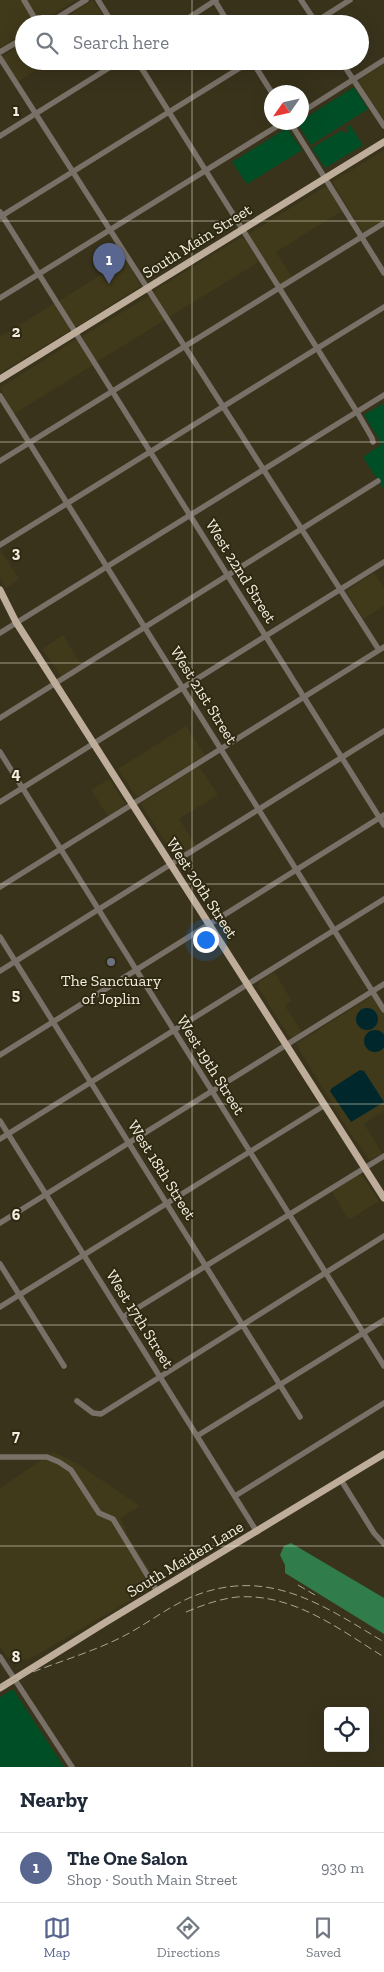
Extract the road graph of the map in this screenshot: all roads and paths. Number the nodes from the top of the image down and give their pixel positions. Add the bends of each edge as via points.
1 (24, 0) edge
2 (86, 0) edge
3 (98, 0) edge
4 (216, 0) edge
5 (301, 0) edge
6 (350, 0) edge
7 (33, 15) edge
8 (62, 15) edge
9 (107, 15) edge
10 (193, 15) edge
11 (224, 15) edge
12 (310, 15) edge
13 (327, 15) edge
14 (15, 43) edge
15 (0, 52) edge
16 (0, 58) edge
17 (384, 60) edge
18 (369, 69) edge
19 (106, 70) edge
20 (143, 70) edge
21 (237, 70) edge
22 (258, 70) edge
23 (347, 70) edge
24 (368, 70) edge
25 (353, 79) junction
26 (267, 85) edge
27 (309, 107) edge
28 (169, 112) junction
29 (36, 114) junction
30 (384, 126) edge
31 (271, 130) edge
32 (295, 130) edge
33 (0, 136) edge
34 (384, 142) edge
35 (206, 171) junction
36 (73, 172) junction
37 (325, 178) junction
38 (1, 215) edge
39 (384, 223) edge
40 (242, 229) junction
41 (111, 230) junction
42 (361, 237) junction
43 (384, 273) edge
44 (39, 274) junction
45 (148, 288) junction
46 (279, 288) junction
47 (0, 298) edge
48 (384, 307) edge
49 (75, 333) junction
50 (185, 346) junction
51 (316, 349) junction
52 (0, 379) edge
53 (113, 391) junction
54 (384, 395) edge
55 (0, 396) edge
56 (223, 406) junction
57 (357, 412) junction
58 (30, 442) junction
59 (373, 442) dead end
60 (150, 452) junction
61 (0, 461) edge
62 (263, 470) junction
63 (378, 481) dead end
64 (67, 503) junction
65 (190, 515) junction
66 (302, 529) junction
67 (0, 545) edge
68 (384, 562) edge
69 (107, 566) junction
70 (228, 575) junction
71 (0, 590) edge
72 (341, 590) junction
73 (16, 622) junction
74 (145, 627) junction
75 (0, 633) edge
76 (266, 636) junction
77 (382, 648) edge
78 (56, 684) junction
79 (183, 688) junction
80 (304, 697) junction
81 (0, 718) edge
82 (384, 731) edge
83 (94, 744) junction
84 (221, 748) junction
85 (0, 752) edge
86 (342, 757) junction
87 (22, 788) junction
88 (0, 802) edge
89 (132, 804) junction
90 (259, 809) junction
91 (382, 816) edge
92 (384, 825) edge
93 (60, 849) junction
94 (171, 864) junction
95 (297, 870) junction
96 (0, 886) edge
97 (384, 899) edge
98 (98, 910) junction
99 (209, 924) junction
100 (334, 930) junction
101 (0, 937) edge
102 (15, 961) junction
103 (136, 970) junction
104 (0, 971) edge
105 (248, 984) junction
106 (384, 984) edge
107 (372, 991) junction
108 (384, 1010) edge
109 (53, 1022) junction
110 (174, 1030) junction
111 (286, 1044) junction
112 (0, 1054) edge
113 (91, 1082) junction
114 (211, 1091) junction
115 (325, 1105) junction
116 (0, 1120) edge
117 (8, 1134) junction
118 (0, 1139) edge
119 (129, 1143) junction
120 (250, 1152) junction
121 (384, 1156) edge
122 (365, 1168) junction
123 (46, 1194) junction
124 (384, 1198) edge
125 (167, 1204) junction
126 (289, 1214) junction
127 (0, 1224) edge
128 (384, 1236) edge
129 (84, 1256) junction
130 (0, 1264) edge
131 (206, 1266) junction
132 (325, 1273) junction
133 (20, 1295) junction
134 (0, 1307) edge
135 (123, 1318) junction
136 (384, 1320) edge
137 (242, 1324) junction
138 (363, 1333) junction
139 (64, 1366) dead end
140 (384, 1366) edge
141 (160, 1377) junction
142 (280, 1385) junction
143 (77, 1401) dead end
144 (384, 1403) edge
145 (300, 1417) dead end
146 (197, 1436) junction
147 (384, 1454) edge
148 (0, 1457) edge
149 (341, 1480) junction
150 (235, 1496) junction
151 (257, 1532) junction
152 (384, 1534) edge
153 (378, 1538) junction
154 (384, 1544) edge
155 (157, 1591) junction
156 (0, 1657) edge
157 (14, 1679) junction
158 (0, 1688) edge
159 (72, 1767) edge

1 - 7 street
2 - 8 street
3 - 9 street
4 - 10 street
4 - 11 street
5 - 12 street
6 - 13 street
14 - 15 street
16 - 29 street
17 - 18 street
19 - 29 street
20 - 28 street
21 - 28 street
22 - 26 street
23 - 25 street
24 - 25 street
25 - 27 street
25 - 30 street
28 - 35 street
28 - 36 street
29 - 33 street
29 - 36 street
31 - 35 street
32 - 37 street
34 - 37 main road, South Main Street
35 - 40 street
35 - 41 street
36 - 38 street
36 - 41 street
37 - 40 main road, South Main Street
37 - 42 street
38 - 44 street, West 22nd Street
39 - 42 street
40 - 45 main road, South Main Street
40 - 46 street
41 - 44 street
41 - 45 street
42 - 43 street
42 - 46 street
44 - 47 street
44 - 49 street, West 22nd Street
45 - 49 main road, South Main Street
45 - 50 street
46 - 50 street
46 - 51 street
48 - 51 street
49 - 52 main road, South Main Street
49 - 53 street, West 22nd Street
50 - 53 street
50 - 56 street
51 - 56 street
51 - 57 street
53 - 58 street
53 - 60 street, West 22nd Street
54 - 57 street
55 - 58 street, West 21st Street
56 - 60 street
56 - 62 street
57 - 59 street
57 - 62 street
58 - 61 street
58 - 64 street, West 21st Street
60 - 64 street
60 - 65 street, West 22nd Street
62 - 65 street
62 - 66 street
63 - 66 street
64 - 67 street
64 - 69 street, West 21st Street
65 - 69 street
65 - 70 street, West 22nd Street
66 - 70 street
66 - 72 street
68 - 72 street
69 - 73 street
69 - 74 street, West 21st Street
70 - 74 street
70 - 76 street, West 22nd Street
71 - 73 main road, West 20th Street
72 - 76 street
72 - 77 street
73 - 75 street
73 - 78 main road, West 20th Street
74 - 78 street
74 - 79 street, West 21st Street
76 - 79 street
76 - 80 street, West 22nd Street
77 - 80 street
78 - 81 street
78 - 83 main road, West 20th Street
79 - 83 street
79 - 84 street, West 21st Street
80 - 84 street
80 - 86 street, West 22nd Street
82 - 86 street
83 - 87 street
83 - 89 main road, West 20th Street
84 - 89 street
84 - 90 street, West 21st Street
85 - 87 street, West 19th Street
86 - 90 street
86 - 91 street, West 22nd Street
87 - 88 street
87 - 93 street, West 19th Street
89 - 93 street
89 - 94 main road, West 20th Street
90 - 94 street
90 - 95 street, West 21st Street
91 - 92 street, West 22nd Street
91 - 95 street
93 - 96 street
93 - 98 street, West 19th Street
94 - 98 street
94 - 99 main road, West 20th Street
95 - 99 street
95 - 100 street, West 21st Street
97 - 100 street
98 - 102 street
98 - 103 street, West 19th Street
99 - 103 street
99 - 105 main road, West 20th Street
100 - 105 street
100 - 107 street, West 21st Street
101 - 102 street, West 18th Street
102 - 104 street
102 - 109 street, West 18th Street
103 - 109 street
103 - 110 street, West 19th Street
105 - 110 street
105 - 111 main road, West 20th Street
106 - 107 street
107 - 108 street, West 21st Street
107 - 111 street
109 - 112 street
109 - 113 street, West 18th Street
110 - 113 street
110 - 114 street, West 19th Street
111 - 114 street
111 - 115 main road, West 20th Street
113 - 117 street
113 - 119 street, West 18th Street
114 - 119 street
114 - 120 street, West 19th Street
115 - 120 street
115 - 122 main road, West 20th Street
116 - 117 street, West 17th Street
117 - 118 street
117 - 123 street, West 17th Street
119 - 123 street
119 - 125 street, West 18th Street
120 - 125 street
120 - 126 street, West 19th Street
121 - 122 street
122 - 124 main road, West 20th Street
122 - 126 street
123 - 127 street
123 - 129 street, West 17th Street
125 - 129 street
125 - 131 street, West 18th Street
126 - 131 street
126 - 132 street, West 19th Street
128 - 132 street
129 - 133 street
129 - 135 street, West 17th Street
130 - 133 street
131 - 135 street
131 - 137 street, West 18th Street
132 - 137 street
132 - 138 street, West 19th Street
133 - 134 street
133 - 139 street
135 - 141 street, West 17th Street
136 - 138 street
137 - 141 street
137 - 142 street, West 18th Street
138 - 140 street, West 19th Street
138 - 142 street
141 - 143 street via 101,1414
141 - 146 street, West 17th Street
142 - 145 street, West 18th Street
142 - 146 street
144 - 150 street
146 - 150 street, West 17th Street
147 - 149 main road, South Maiden Lane
148 - 155 street via 47,1458 68,1467 99,1513 113,1519
149 - 151 main road, South Maiden Lane
149 - 153 street
150 - 151 street, West 17th Street
151 - 155 main road, South Maiden Lane
152 - 153 street
153 - 154 street
155 - 157 main road, South Maiden Lane
156 - 157 street
157 - 158 main road, South Maiden Lane
157 - 159 street

